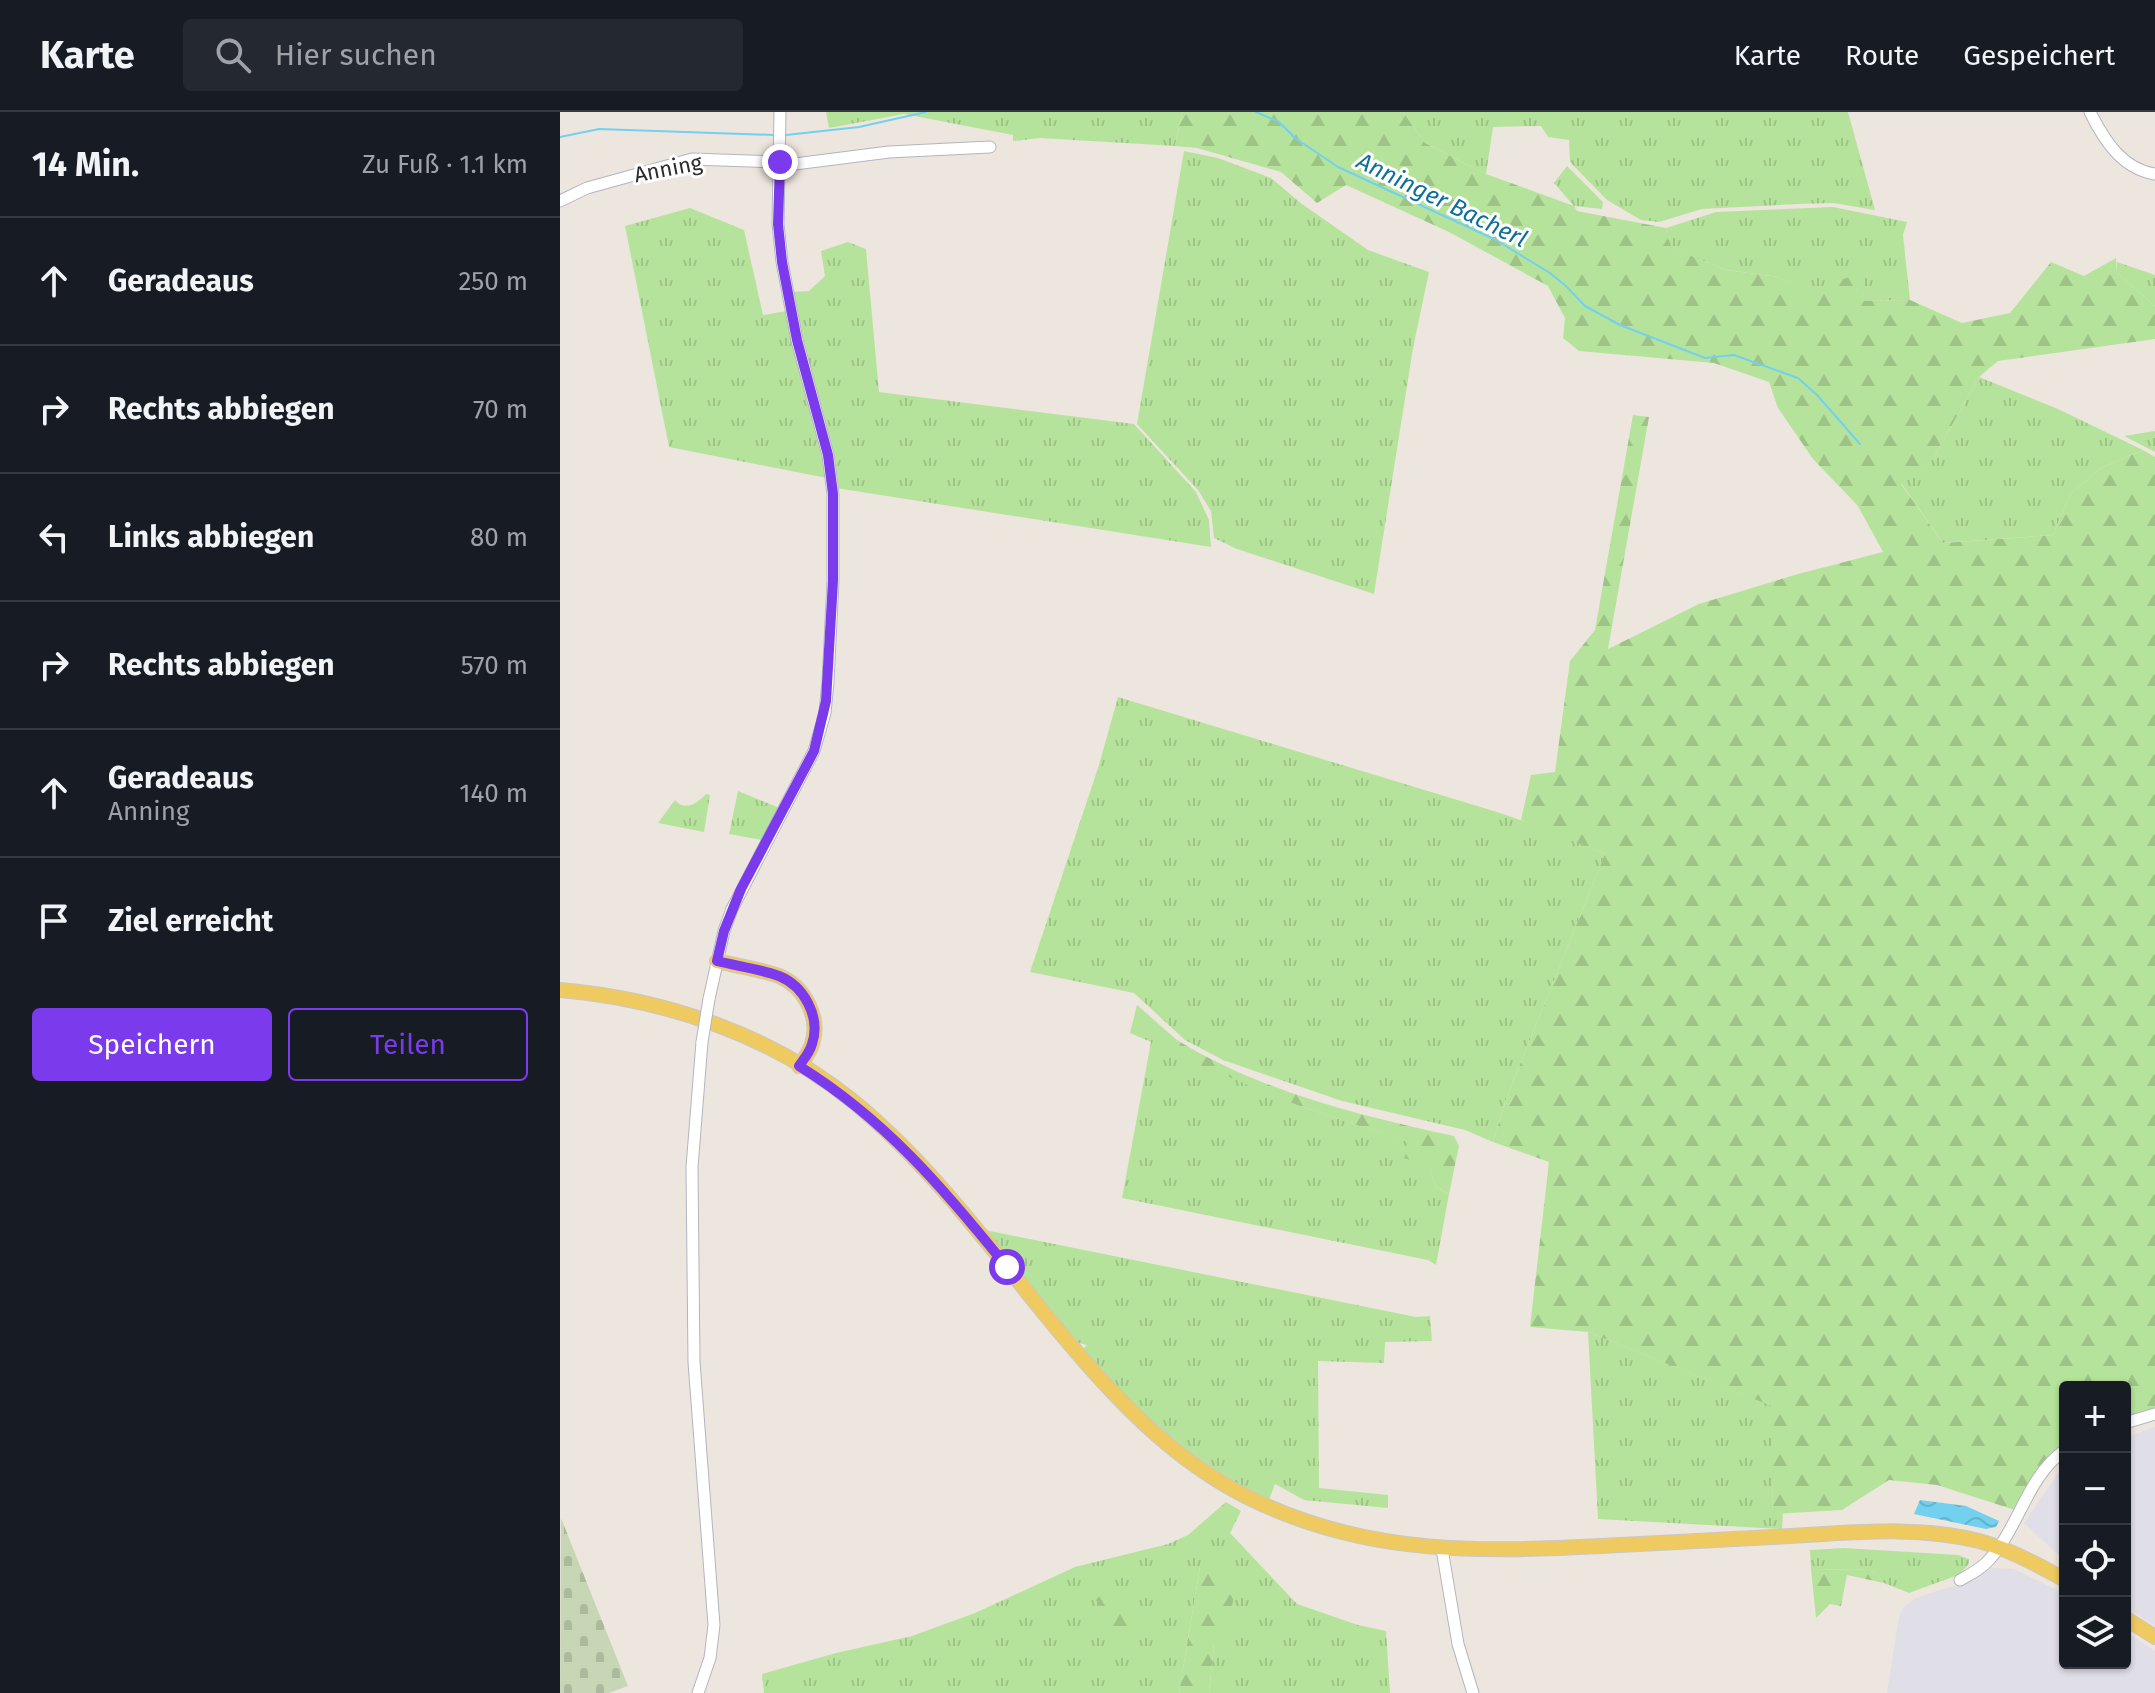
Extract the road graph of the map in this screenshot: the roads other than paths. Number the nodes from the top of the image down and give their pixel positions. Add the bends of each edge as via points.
1 (780, 112) edge
2 (2090, 112) edge
3 (990, 147) dead end
4 (780, 162) junction
5 (2155, 174) edge
6 (560, 201) edge
7 (717, 961) junction
8 (560, 990) edge
9 (799, 1066) junction
10 (2155, 1414) edge
11 (2131, 1421) edge
12 (2062, 1453) edge
13 (1999, 1548) junction
14 (1442, 1549) junction
15 (2059, 1577) edge
16 (1960, 1580) dead end
17 (2131, 1622) edge
18 (2155, 1637) edge
19 (700, 1689) edge
20 (1473, 1693) edge

1 - 4 street
2 - 5 street via 2117,153 2138,170
3 - 4 street, Anning
4 - 6 street, Anning via 692,159 587,188
4 - 7 street via 778,224 793,324 833,494 826,701 814,751 741,889
7 - 9 main road via 779,976 801,992 810,1006 814,1032
7 - 19 street, bridge via 702,1042 693,1157 697,1432 714,1625
8 - 9 main road via 685,1013
9 - 14 main road via 851,1100 915,1159 1085,1364 1178,1452 1260,1503 1317,1526
10 - 11 street
12 - 13 street via 2045,1468
13 - 14 main road via 1952,1536 1896,1531
13 - 15 main road
13 - 16 street
14 - 20 street via 1458,1644
17 - 18 main road

